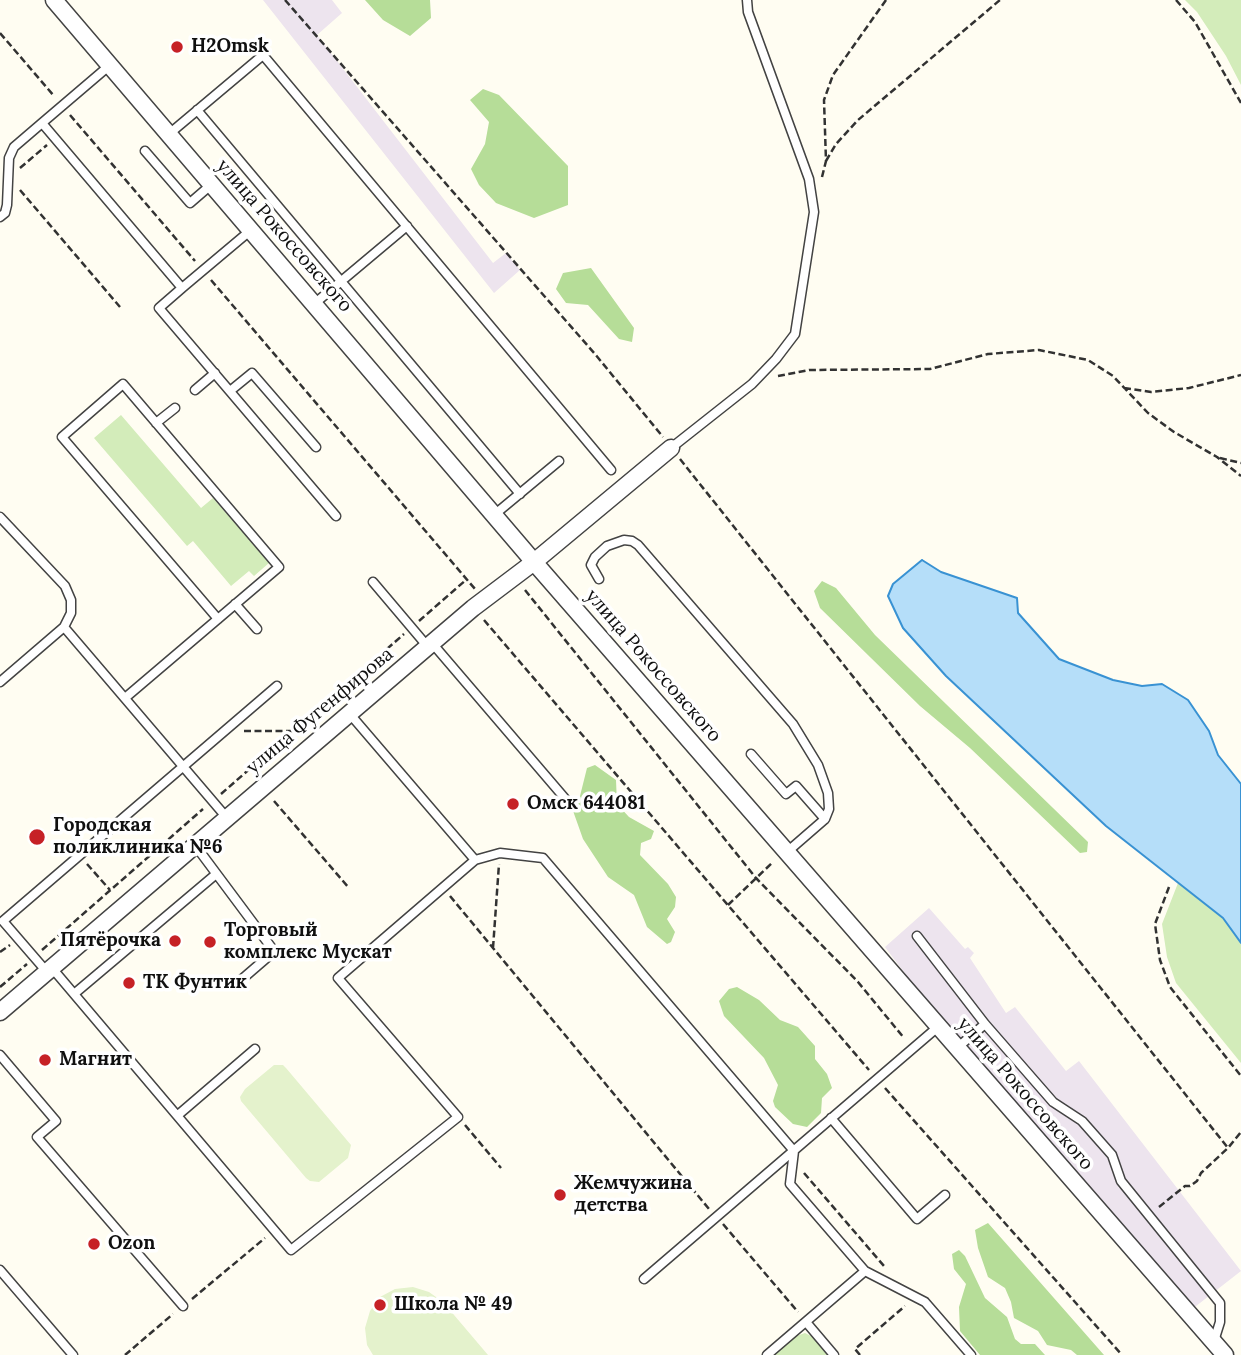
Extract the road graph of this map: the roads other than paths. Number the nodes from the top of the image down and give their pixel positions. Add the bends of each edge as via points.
1 (54, 0) edge
2 (747, 0) edge
3 (110, 65) junction
4 (197, 110) junction
5 (42, 123) junction
6 (169, 134) junction
7 (145, 151) dead end
8 (212, 184) junction
9 (0, 217) edge
10 (407, 226) junction
11 (251, 230) junction
12 (341, 282) junction
13 (182, 288) junction
14 (314, 304) junction
15 (215, 373) junction
16 (195, 390) dead end
17 (230, 391) junction
18 (174, 408) dead end
19 (156, 423) junction
20 (316, 447) dead end
21 (671, 448) joint
22 (559, 461) dead end
23 (611, 470) dead end
24 (520, 494) junction
25 (494, 515) junction
26 (336, 516) dead end
27 (0, 517) edge
28 (534, 562) junction
29 (600, 579) dead end
30 (373, 582) dead end
31 (235, 604) junction
32 (218, 619) junction
33 (64, 627) junction
34 (257, 629) dead end
35 (430, 645) junction
36 (0, 682) edge
37 (277, 686) dead end
38 (125, 698) junction
39 (349, 713) junction
40 (751, 754) dead end
41 (183, 766) junction
42 (568, 802) dead end
43 (227, 818) junction
44 (825, 819) junction
45 (195, 845) junction
46 (786, 851) junction
47 (475, 860) junction
48 (215, 875) junction
49 (1, 919) edge
50 (917, 936) dead end
51 (49, 970) junction
52 (242, 980) dead end
53 (74, 994) junction
54 (0, 1012) edge
55 (985, 1024) junction
56 (939, 1026) junction
57 (957, 1048) junction
58 (255, 1049) dead end
59 (0, 1055) edge
60 (178, 1115) junction
61 (831, 1118) junction
62 (794, 1151) junction
63 (945, 1195) dead end
64 (0, 1270) edge
65 (865, 1271) junction
66 (644, 1279) dead end
67 (183, 1306) road end
68 (806, 1322) junction
69 (1213, 1342) junction
70 (73, 1355) edge
71 (767, 1355) edge
72 (834, 1355) edge
73 (971, 1355) edge
74 (1225, 1355) edge

1 - 3 street, улица Рокоссовского
2 - 21 lane via 809,180 814,212 795,334 752,384
3 - 5 lane
3 - 6 street, улица Рокоссовского
4 - 6 lane
4 - 10 lane via 263,55
4 - 12 lane
5 - 9 lane via 14,147 9,158 7,205
5 - 13 lane
6 - 8 street, улица Рокоссовского
7 - 8 lane via 190,204
8 - 11 street, улица Рокоссовского
10 - 12 lane
10 - 23 lane
11 - 13 lane
11 - 14 street, улица Рокоссовского
12 - 14 lane
12 - 24 lane
13 - 15 lane via 159,308
14 - 25 street, улица Рокоссовского
15 - 16 lane
15 - 17 lane
17 - 20 lane via 252,373
17 - 26 lane
18 - 19 lane
19 - 31 lane via 279,567
19 - 32 lane via 123,384 62,437
21 - 28 street, улица Фугенфирова
22 - 24 lane
24 - 25 lane
25 - 28 street, улица Рокоссовского
27 - 33 lane via 65,586 71,613
28 - 35 street, улица Фугенфирова
28 - 46 street, улица Рокоссовского
29 - 44 lane via 592,565 607,546 624,540 638,545 793,724 818,765 828,793
30 - 35 lane
31 - 32 lane
31 - 34 lane
32 - 38 lane
33 - 36 lane
33 - 38 lane
35 - 39 street, улица Фугенфирова
35 - 42 lane
37 - 41 lane
38 - 41 lane
39 - 43 street, улица Фугенфирова
39 - 47 lane
40 - 44 lane via 786,794 796,786
41 - 43 lane
41 - 49 lane
43 - 45 street, улица Фугенфирова
44 - 46 lane
45 - 48 lane
45 - 51 street, улица Фугенфирова
46 - 56 street, улица Рокоссовского
47 - 60 lane via 338,978 458,1117 291,1250
47 - 62 lane via 500,853 542,858
48 - 52 lane via 272,949
48 - 53 lane
49 - 51 lane
50 - 55 lane
51 - 53 lane
51 - 54 street, улица Фугенфирова
53 - 60 lane
55 - 57 lane
55 - 69 lane via 1053,1102 1082,1121 1112,1155 1121,1181 1220,1303
56 - 57 street, улица Рокоссовского
56 - 61 lane
57 - 69 street, улица Рокоссовского
58 - 60 lane
59 - 67 lane via 56,1121 37,1137
61 - 62 lane
61 - 63 lane via 917,1219
62 - 65 lane via 790,1184
62 - 66 lane
64 - 70 lane
65 - 68 lane
65 - 73 lane via 925,1302
68 - 71 lane
68 - 72 lane
69 - 74 street, улица Рокоссовского

